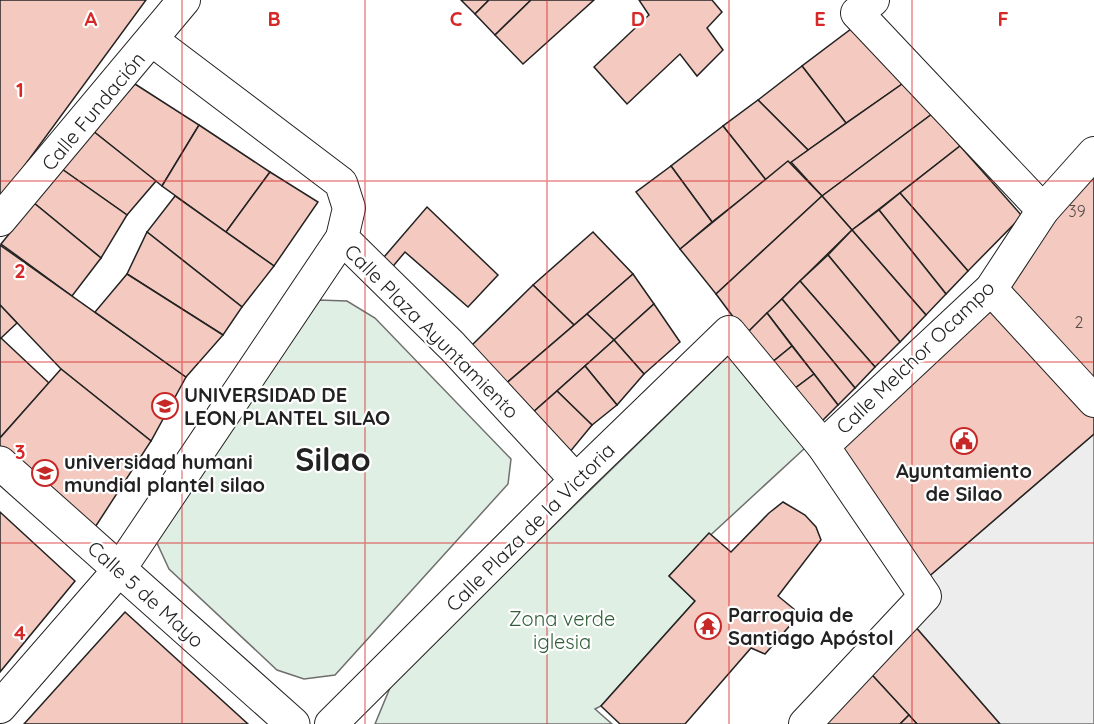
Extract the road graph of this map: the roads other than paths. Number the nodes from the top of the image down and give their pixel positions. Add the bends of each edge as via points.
1 (184, 0) edge
2 (865, 7) edge
3 (152, 40) junction
4 (1094, 153) edge
5 (1043, 210) junction
6 (0, 220) edge
7 (342, 238) junction
8 (991, 289) junction
9 (1094, 401) edge
10 (823, 446) junction
11 (0, 464) edge
12 (576, 480) junction
13 (119, 570) junction
14 (0, 707) edge
15 (808, 723) edge
16 (292, 724) edge
17 (332, 724) edge

1 - 3 street, Calle Fundación
2 - 5 street
3 - 6 street, Calle Fundación
3 - 7 street, Calle Plaza Ayuntamiento via 340,183 349,208
4 - 5 street, Calle Melchor Ocampo
5 - 8 street, Calle Melchor Ocampo
7 - 12 street, Calle Plaza Ayuntamiento via 452,346
7 - 13 street
8 - 9 street
8 - 10 street, Calle Melchor Ocampo
10 - 12 street, Calle Plaza de la Victoria via 729,332
10 - 15 street via 925,596
11 - 13 main road, Calle 5 de Mayo
12 - 17 street, Calle Plaza de la Victoria
13 - 14 street
13 - 16 main road, Calle 5 de Mayo

